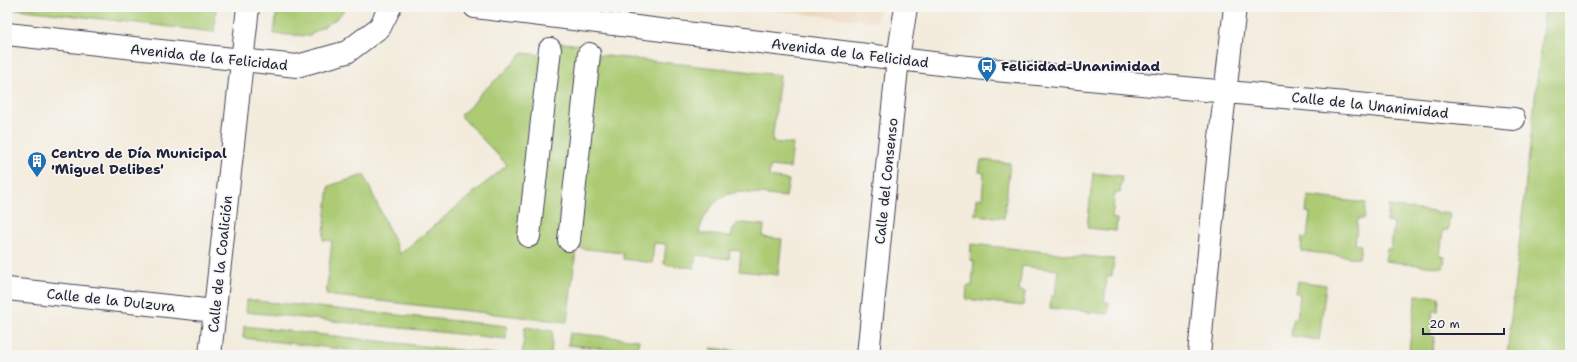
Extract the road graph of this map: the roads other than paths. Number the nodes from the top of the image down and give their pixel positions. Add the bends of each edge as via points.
1 (248, 7) edge
2 (390, 7) edge
3 (474, 7) edge
4 (906, 7) edge
5 (1235, 7) edge
6 (7, 34) edge
7 (550, 49) dead end
8 (589, 54) dead end
9 (898, 58) junction
10 (243, 60) junction
11 (1225, 92) junction
12 (1514, 119) dead end
13 (529, 236) dead end
14 (569, 240) dead end
15 (7, 289) edge
16 (215, 311) junction
17 (210, 355) edge
18 (868, 355) edge
19 (1199, 355) edge

1 - 10 street, Calle de la Coalición
2 - 10 street, Avenida de la Felicidad via 380,27 347,52 297,66
3 - 9 street, Avenida de la Felicidad
4 - 9 street, Calle del Consenso
5 - 11 street
6 - 10 street, Avenida de la Felicidad
7 - 13 street
8 - 14 street
9 - 11 street, Avenida de la Felicidad
9 - 18 street, Calle del Consenso
10 - 16 street, Calle de la Coalición
11 - 12 street, Calle de la Unanimidad
11 - 19 street
15 - 16 street, Calle de la Dulzura
16 - 17 street, Calle de la Coalición

